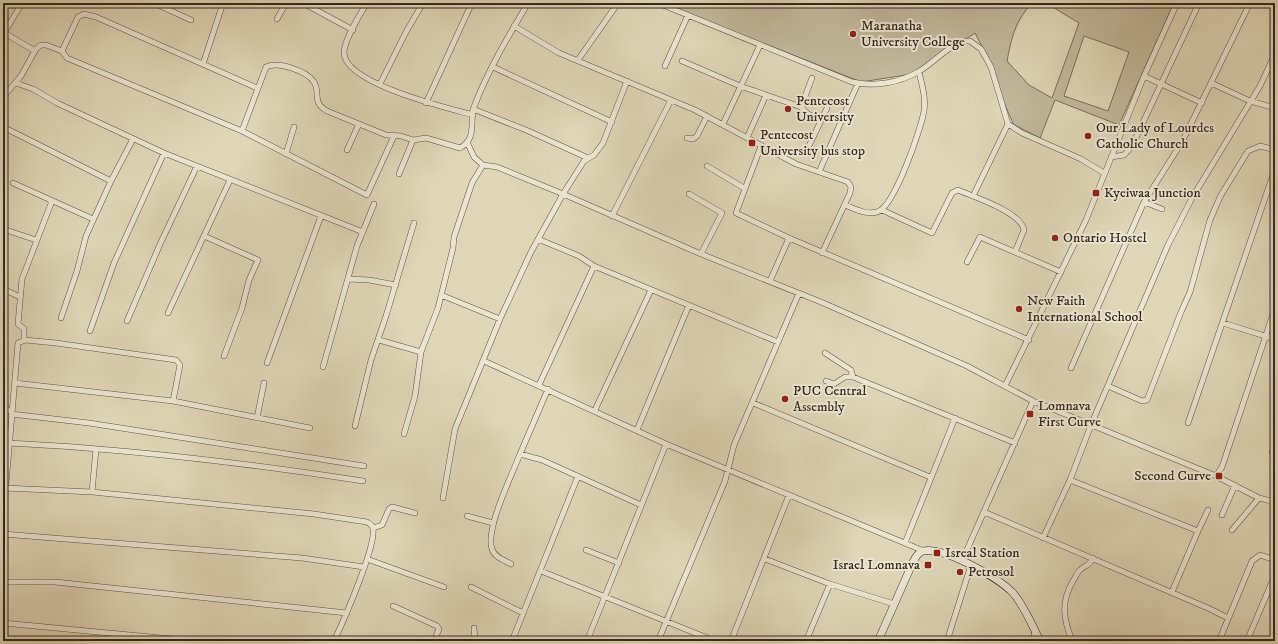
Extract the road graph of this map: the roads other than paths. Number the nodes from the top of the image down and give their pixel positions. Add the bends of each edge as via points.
1 (22, 3) edge
2 (154, 3) edge
3 (223, 3) edge
4 (286, 3) edge
5 (303, 3) edge
6 (367, 3) edge
7 (423, 3) edge
8 (466, 3) edge
9 (528, 3) edge
10 (618, 3) edge
11 (658, 3) edge
12 (1177, 3) edge
13 (1200, 3) edge
14 (1250, 3) edge
15 (688, 15) junction
16 (277, 19) dead end
17 (191, 20) dead end
18 (514, 26) junction
19 (353, 30) junction
20 (4, 32) edge
21 (760, 44) junction
22 (34, 51) junction
23 (62, 51) junction
24 (1275, 54) edge
25 (578, 60) junction
26 (682, 61) dead end
27 (203, 64) junction
28 (665, 66) dead end
29 (493, 67) junction
30 (919, 72) junction
31 (1144, 76) junction
32 (812, 78) dead end
33 (627, 81) junction
34 (16, 83) junction
35 (858, 83) junction
36 (380, 84) junction
37 (1160, 84) junction
38 (1211, 84) junction
39 (740, 86) junction
40 (257, 88) junction
41 (766, 95) junction
42 (3, 97) edge
43 (671, 100) junction
44 (1250, 101) junction
45 (426, 103) junction
46 (1202, 103) junction
47 (801, 107) junction
48 (827, 108) dead end
49 (1275, 108) edge
50 (473, 112) junction
51 (707, 116) junction
52 (821, 119) junction
53 (612, 122) junction
54 (359, 124) junction
55 (723, 124) junction
56 (1008, 124) junction
57 (3, 127) edge
58 (294, 127) dead end
59 (242, 131) junction
60 (394, 136) junction
61 (687, 138) dead end
62 (747, 138) junction
63 (133, 139) junction
64 (413, 140) junction
65 (467, 142) junction
66 (761, 146) junction
67 (347, 150) dead end
68 (807, 150) dead end
69 (1275, 150) edge
70 (164, 153) junction
71 (286, 154) junction
72 (1111, 157) junction
73 (588, 158) junction
74 (482, 165) junction
75 (197, 166) junction
76 (707, 166) dead end
77 (1275, 169) edge
78 (819, 172) junction
79 (1104, 173) junction
80 (399, 174) dead end
81 (230, 180) junction
82 (111, 181) junction
83 (12, 183) dead end
84 (744, 188) junction
85 (563, 194) junction
86 (689, 194) dead end
87 (973, 196) junction
88 (52, 201) junction
89 (1144, 202) junction
90 (374, 204) dead end
91 (845, 205) junction
92 (1162, 209) dead end
93 (882, 210) junction
94 (321, 216) junction
95 (612, 216) junction
96 (93, 219) junction
97 (414, 222) dead end
98 (3, 229) edge
99 (363, 232) junction
100 (204, 236) junction
101 (789, 238) junction
102 (538, 239) junction
103 (36, 240) junction
104 (1016, 252) junction
105 (822, 253) junction
106 (701, 254) junction
107 (967, 262) dead end
108 (594, 266) junction
109 (1062, 272) junction
110 (348, 279) junction
111 (770, 281) junction
112 (396, 285) junction
113 (3, 289) edge
114 (651, 290) junction
115 (799, 293) junction
116 (441, 295) junction
117 (20, 297) junction
118 (689, 305) junction
119 (1275, 308) edge
120 (168, 313) dead end
121 (61, 318) dead end
122 (500, 319) junction
123 (127, 321) dead end
124 (1223, 324) junction
125 (90, 332) dead end
126 (1266, 336) junction
127 (24, 339) junction
128 (1275, 339) edge
129 (379, 340) junction
130 (1029, 340) junction
131 (778, 342) junction
132 (421, 352) junction
133 (825, 353) dead end
134 (224, 356) dead end
135 (484, 361) junction
136 (267, 364) dead end
137 (323, 368) dead end
138 (1071, 368) dead end
139 (853, 378) junction
140 (826, 381) dead end
141 (15, 382) junction
142 (264, 383) dead end
143 (539, 384) junction
144 (1005, 386) junction
145 (1108, 386) junction
146 (548, 389) junction
147 (1033, 400) junction
148 (173, 401) junction
149 (753, 403) junction
150 (3, 410) edge
151 (595, 410) junction
152 (12, 413) junction
153 (257, 418) junction
154 (954, 418) junction
155 (1188, 423) dead end
156 (1091, 425) junction
157 (355, 426) dead end
158 (310, 428) dead end
159 (637, 430) junction
160 (404, 434) dead end
161 (9, 442) junction
162 (1014, 443) junction
163 (666, 444) junction
164 (1275, 445) edge
165 (96, 449) junction
166 (1272, 452) dead end
167 (520, 454) junction
168 (364, 466) dead end
169 (729, 470) junction
170 (578, 476) junction
171 (1216, 476) junction
172 (930, 477) junction
173 (1070, 480) junction
174 (363, 481) dead end
175 (1235, 485) junction
176 (5, 488) junction
177 (92, 492) junction
178 (789, 496) junction
179 (443, 498) dead end
180 (1259, 498) junction
181 (1275, 502) edge
182 (641, 505) junction
183 (1208, 510) dead end
184 (984, 512) junction
185 (415, 513) dead end
186 (1222, 515) dead end
187 (467, 516) dead end
188 (3, 519) edge
189 (494, 523) junction
190 (373, 528) junction
191 (1232, 530) dead end
192 (1198, 531) junction
193 (3, 534) edge
194 (1043, 538) junction
195 (905, 543) junction
196 (586, 550) dead end
197 (924, 551) junction
198 (1093, 558) junction
199 (367, 559) junction
200 (765, 559) junction
201 (1275, 560) edge
202 (962, 561) junction
203 (619, 563) junction
204 (511, 564) dead end
205 (971, 565) junction
206 (364, 567) junction
207 (541, 571) junction
208 (1275, 575) edge
209 (3, 582) edge
210 (830, 584) junction
211 (444, 587) dead end
212 (471, 587) dead end
213 (1172, 592) junction
214 (606, 598) junction
215 (894, 604) junction
216 (393, 606) dead end
217 (347, 612) junction
218 (523, 613) junction
219 (1228, 618) junction
220 (667, 621) junction
221 (3, 622) edge
222 (474, 628) dead end
223 (1035, 631) junction
224 (1250, 636) dead end
225 (163, 640) edge
226 (1072, 640) dead end
227 (193, 641) edge
228 (334, 641) edge
229 (434, 641) edge
230 (475, 641) edge
231 (512, 641) edge
232 (587, 641) edge
233 (658, 641) edge
234 (715, 641) edge
235 (731, 641) edge
236 (806, 641) edge
237 (878, 641) edge
238 (947, 641) edge
239 (1033, 641) edge
240 (1040, 641) edge
241 (1219, 641) edge

1 - 20 street
2 - 17 street
3 - 27 street
4 - 16 street
5 - 19 street
6 - 19 street
7 - 36 street
8 - 45 street via 470,7 465,20
9 - 18 street
10 - 25 street
11 - 15 street
12 - 31 street
13 - 37 street
14 - 38 street
15 - 21 street
15 - 28 street
18 - 25 street via 547,46
18 - 29 street
19 - 36 street via 346,47 345,58 356,72
20 - 22 street
21 - 35 street
21 - 39 street
22 - 23 street via 43,45
22 - 34 street
23 - 27 street via 78,17 84,14
23 - 59 street via 67,58
24 - 44 street
25 - 33 street
26 - 39 street
27 - 40 street
29 - 50 street
29 - 53 street
30 - 35 street via 888,82 867,85
30 - 56 street via 962,42 966,40 974,43 981,49 991,67
30 - 93 street via 924,98 921,124 901,178
31 - 37 street
31 - 72 street
32 - 47 street
33 - 43 street
33 - 53 street
34 - 42 street
34 - 63 street
35 - 78 street
36 - 45 street
37 - 46 street
37 - 72 street via 1128,153
38 - 44 street
38 - 46 street
39 - 41 street
39 - 55 street
40 - 54 street via 266,67 288,66 314,81 317,102 322,109
40 - 59 street
41 - 47 street
41 - 62 street
43 - 51 street
43 - 95 street
44 - 49 street
44 - 145 street via 1192,198 1168,245
45 - 50 street
46 - 89 street via 1182,142
47 - 52 street via 808,114
48 - 52 street
50 - 65 street via 473,128
50 - 73 street via 526,130
51 - 55 street
51 - 61 street via 695,139
52 - 68 street
53 - 73 street via 603,143 594,155
54 - 60 street
54 - 67 street
55 - 62 street
56 - 79 street via 1022,133 1081,159
56 - 87 street
57 - 82 street
58 - 71 street
59 - 71 street
60 - 64 street
60 - 71 street via 367,194
62 - 66 street
63 - 70 street
63 - 82 street
64 - 65 street via 426,138 460,148
64 - 80 street
65 - 74 street via 474,157
66 - 78 street via 796,164
66 - 84 street
69 - 145 street via 1260,146 1248,151 1221,195 1210,220 1190,292 1147,400 1142,401
70 - 75 street
70 - 125 street via 114,263
72 - 79 street
73 - 85 street
74 - 85 street via 497,167
74 - 116 street via 472,184 454,236
75 - 81 street
75 - 123 street
76 - 84 street
77 - 124 street
78 - 91 street via 848,182 851,190
79 - 109 street
81 - 94 street
81 - 100 street
82 - 96 street
83 - 88 street
84 - 101 street via 736,213
85 - 95 street
85 - 102 street
86 - 106 street via 722,213
87 - 93 street via 955,190 932,233
87 - 104 street via 1009,213 1021,223 1024,230
88 - 96 street
88 - 103 street
89 - 92 street
89 - 138 street
90 - 99 street
91 - 93 street via 869,213
91 - 105 street
94 - 99 street
94 - 136 street
95 - 106 street
96 - 121 street
97 - 112 street
98 - 103 street
99 - 110 street
100 - 120 street
100 - 134 street via 258,260 248,280 242,308
101 - 105 street
101 - 111 street
102 - 108 street via 579,256
102 - 122 street
103 - 117 street via 22,279
104 - 107 street via 980,237
104 - 109 street
105 - 130 street
106 - 111 street
108 - 114 street
108 - 143 street
109 - 130 street
110 - 112 street
110 - 137 street
111 - 115 street
112 - 129 street
113 - 117 street
114 - 118 street
114 - 151 street
115 - 131 street
115 - 144 street via 960,363
116 - 122 street
116 - 132 street
117 - 127 street via 18,324 24,331
118 - 131 street
118 - 159 street
119 - 126 street
122 - 135 street
124 - 126 street
124 - 155 street
126 - 128 street
126 - 171 street via 1222,467
127 - 141 street via 18,343
127 - 148 street via 176,360 180,365
129 - 132 street
129 - 157 street via 371,360
130 - 144 street
131 - 149 street
132 - 160 street via 415,396
133 - 139 street via 851,370
135 - 143 street
135 - 179 street via 456,429
139 - 140 street via 845,377 834,384
139 - 154 street
141 - 148 street
141 - 152 street
142 - 153 street
143 - 146 street
144 - 147 street
145 - 156 street
146 - 151 street
146 - 167 street
147 - 156 street
147 - 162 street
148 - 153 street
149 - 169 street via 734,445
149 - 172 street
150 - 152 street
151 - 159 street
152 - 161 street
152 - 168 street
153 - 158 street
154 - 162 street
154 - 172 street
156 - 171 street
156 - 173 street
159 - 163 street
161 - 165 street
161 - 176 street
162 - 184 street
163 - 169 street
163 - 182 street
164 - 166 street
165 - 174 street via 285,469
165 - 177 street
167 - 170 street via 542,460
167 - 189 street
169 - 178 street
169 - 220 street
170 - 182 street
170 - 207 street
171 - 175 street
172 - 195 street
173 - 192 street
173 - 194 street
175 - 180 street
175 - 186 street
176 - 177 street
176 - 188 street
177 - 190 street via 314,514 364,521
178 - 195 street
178 - 200 street
180 - 181 street
180 - 191 street
182 - 203 street
183 - 192 street
184 - 194 street
184 - 202 street
185 - 190 street via 392,507 382,526
187 - 189 street
189 - 204 street via 492,550 498,557
190 - 199 street
192 - 213 street
193 - 206 street via 302,558
194 - 198 street
195 - 197 street
196 - 203 street
197 - 202 street
197 - 215 street via 917,555 913,562
198 - 213 street
198 - 226 street via 1076,576 1064,603 1067,627
199 - 206 street
199 - 211 street
200 - 210 street
200 - 235 street
201 - 219 street via 1260,555 1252,561
202 - 205 street
203 - 214 street
205 - 223 street via 995,578 1013,594
205 - 238 street
206 - 217 street
207 - 214 street
207 - 218 street
208 - 224 street
209 - 217 street via 55,582
210 - 215 street
210 - 236 street
212 - 218 street
213 - 219 street
214 - 220 street
214 - 232 street
215 - 237 street
216 - 229 street via 437,626 439,629
217 - 228 street
218 - 231 street
219 - 241 street
220 - 233 street
220 - 234 street
221 - 225 street
222 - 230 street
223 - 239 street
223 - 240 street
225 - 227 street

